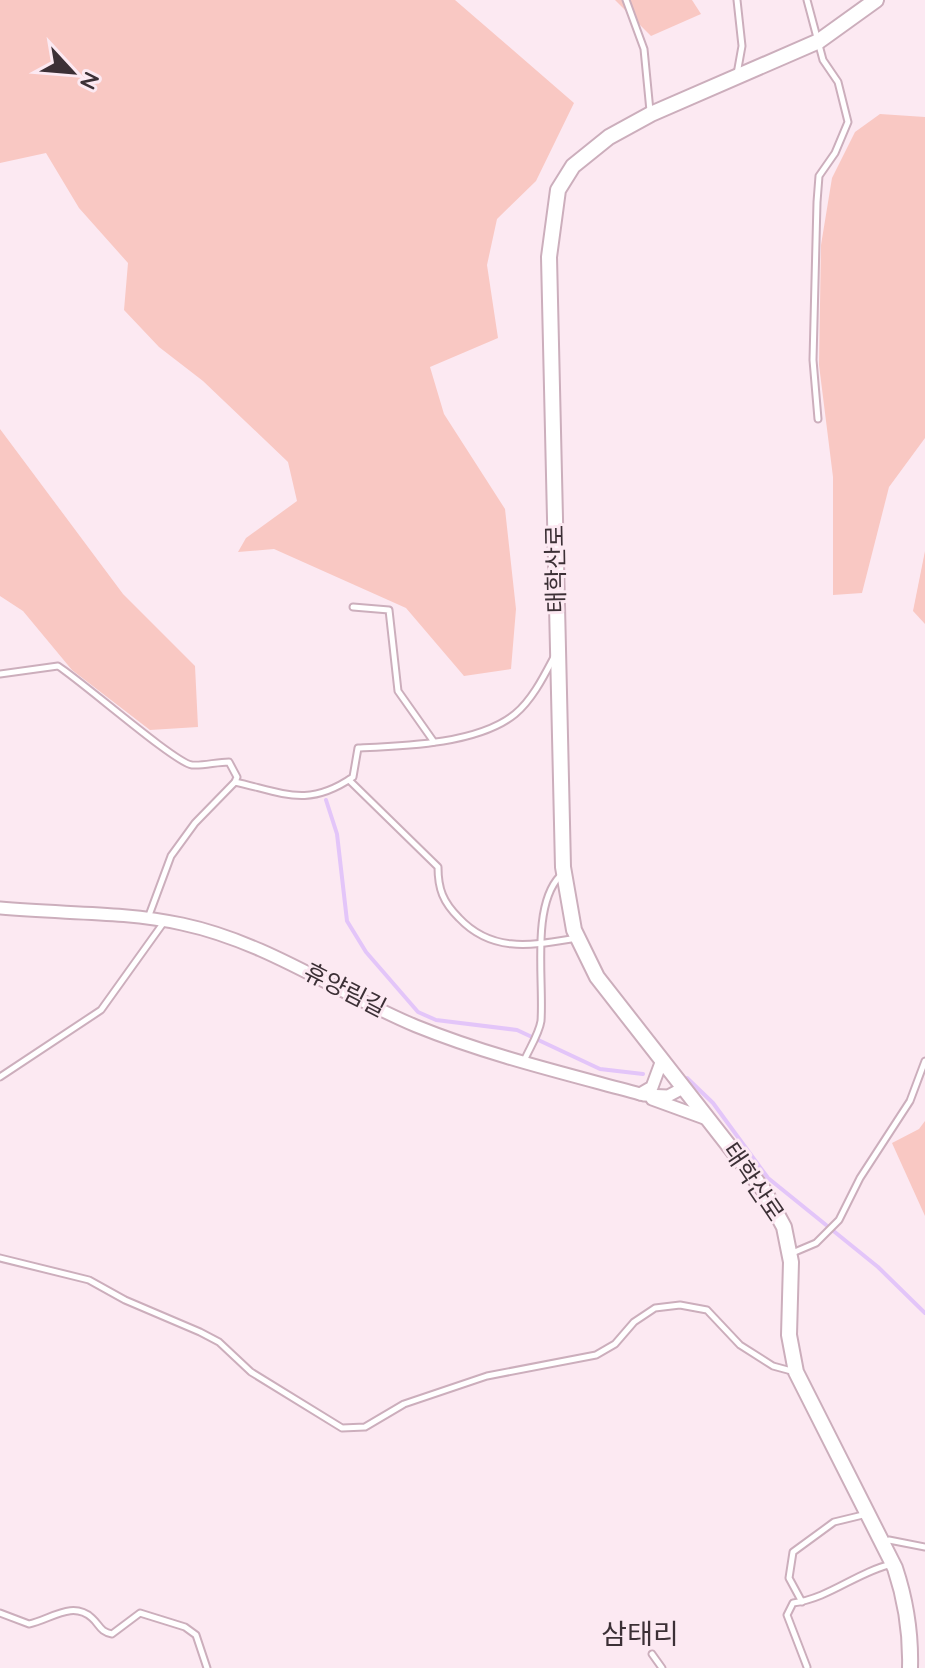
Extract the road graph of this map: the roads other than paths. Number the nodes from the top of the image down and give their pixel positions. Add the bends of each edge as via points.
1 (626, 0) edge
2 (737, 0) edge
3 (807, 0) edge
4 (876, 0) edge
5 (819, 41) junction
6 (736, 77) junction
7 (651, 114) junction
8 (818, 419) dead end
9 (353, 607) dead end
10 (558, 649) junction
11 (0, 674) edge
12 (434, 742) junction
13 (349, 780) junction
14 (235, 782) junction
15 (564, 872) junction
16 (0, 908) edge
17 (148, 918) junction
18 (164, 921) junction
19 (578, 938) junction
20 (542, 944) junction
21 (662, 1060) junction
22 (925, 1061) edge
23 (523, 1062) junction
24 (0, 1077) edge
25 (683, 1088) junction
26 (640, 1094) junction
27 (709, 1120) junction
28 (789, 1255) junction
29 (0, 1258) edge
30 (796, 1372) junction
31 (867, 1514) junction
32 (883, 1544) junction
33 (925, 1547) edge
34 (893, 1564) junction
35 (802, 1602) junction
36 (0, 1613) edge
37 (652, 1654) dead end
38 (207, 1668) edge
39 (662, 1668) edge
40 (805, 1668) edge
41 (816, 1668) edge
42 (910, 1668) edge

1 - 7 lane via 644,49
2 - 6 lane via 742,46
3 - 5 lane
4 - 5 street, 태학산로
5 - 6 street, 태학산로
5 - 8 lane via 846,103 848,122 819,176 813,360
6 - 7 street, 태학산로
7 - 10 street, 태학산로 via 609,137 573,166 558,190 553,218
9 - 12 lane via 389,610 398,691
10 - 12 lane via 518,712 498,726
10 - 15 street, 태학산로
11 - 14 lane via 58,666 154,738 171,757 191,765 229,762
12 - 13 lane via 358,748
13 - 14 lane via 307,798
13 - 20 lane via 438,867 438,890 472,932 498,945
14 - 17 lane via 171,856
15 - 19 street, 태학산로
15 - 20 lane via 550,886
16 - 17 street, 휴양림길
17 - 18 street, 휴양림길
18 - 23 street, 휴양림길 via 256,946 415,1025
18 - 24 lane via 101,1010
19 - 20 lane
19 - 21 street, 태학산로 via 597,977
20 - 23 lane via 538,1029
21 - 25 street, 태학산로
21 - 26 street via 652,1087
22 - 28 lane via 910,1101 839,1220 828,1234
23 - 26 street, 휴양림길
25 - 26 street, 휴양림길 via 668,1096
25 - 27 street, 태학산로
26 - 27 street
27 - 28 street, 태학산로 via 765,1192 784,1227
28 - 30 street, 태학산로 via 789,1335
29 - 30 lane via 89,1280 200,1332 251,1372 342,1428 365,1427 404,1404 487,1376 596,1355 655,1308 707,1310 740,1345 773,1366
30 - 31 street, 태학산로
31 - 32 street, 태학산로
31 - 35 lane via 834,1522 793,1552 789,1578
32 - 33 lane via 889,1540
32 - 34 street, 태학산로
34 - 35 lane
34 - 42 street, 태학산로 via 905,1598
35 - 40 lane via 793,1603 787,1615
36 - 38 lane via 29,1624 80,1611 112,1634 140,1613 158,1617 196,1635
37 - 39 lane
40 - 41 lane

